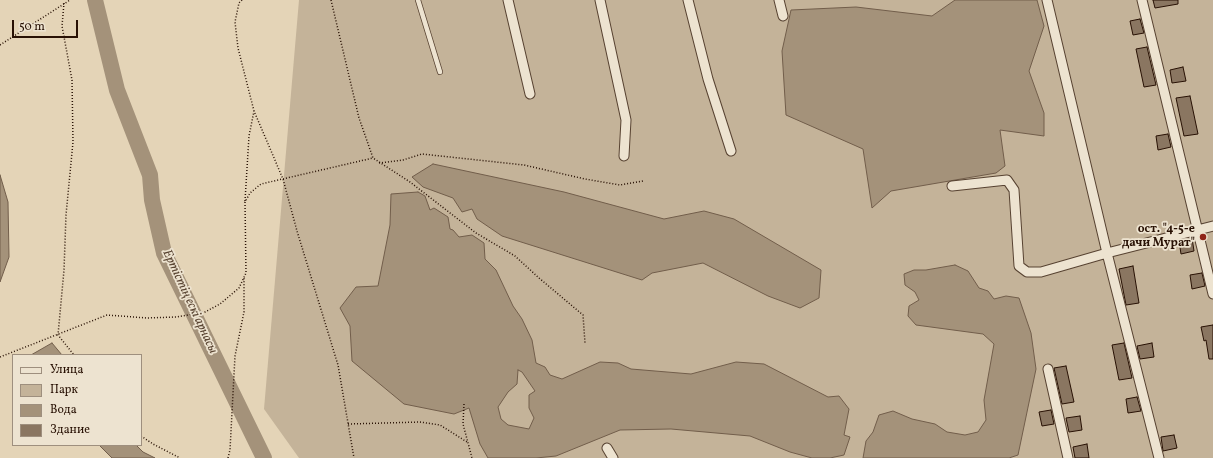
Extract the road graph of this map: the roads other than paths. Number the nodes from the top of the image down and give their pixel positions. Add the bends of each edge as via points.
1 (418, 0) edge
2 (508, 0) edge
3 (600, 0) edge
4 (688, 0) edge
5 (779, 0) edge
6 (1047, 0) edge
7 (1142, 0) edge
8 (783, 16) dead end
9 (440, 72) dead end
10 (530, 94) dead end
11 (731, 151) dead end
12 (624, 156) dead end
13 (952, 186) dead end
14 (1213, 226) edge
15 (1198, 230) junction
16 (1107, 253) junction
17 (1213, 294) edge
18 (1048, 369) dead end
19 (607, 448) dead end
20 (613, 458) edge
21 (1068, 458) edge
22 (1159, 458) edge

1 - 9 lane
2 - 10 street
3 - 12 street via 626,120
4 - 11 street via 708,79
5 - 8 street
6 - 16 street
7 - 15 street
13 - 16 street via 1007,180 1014,190 1019,266 1027,272 1041,272
14 - 15 street
15 - 16 street
15 - 17 street
16 - 22 street
18 - 21 street
19 - 20 street

